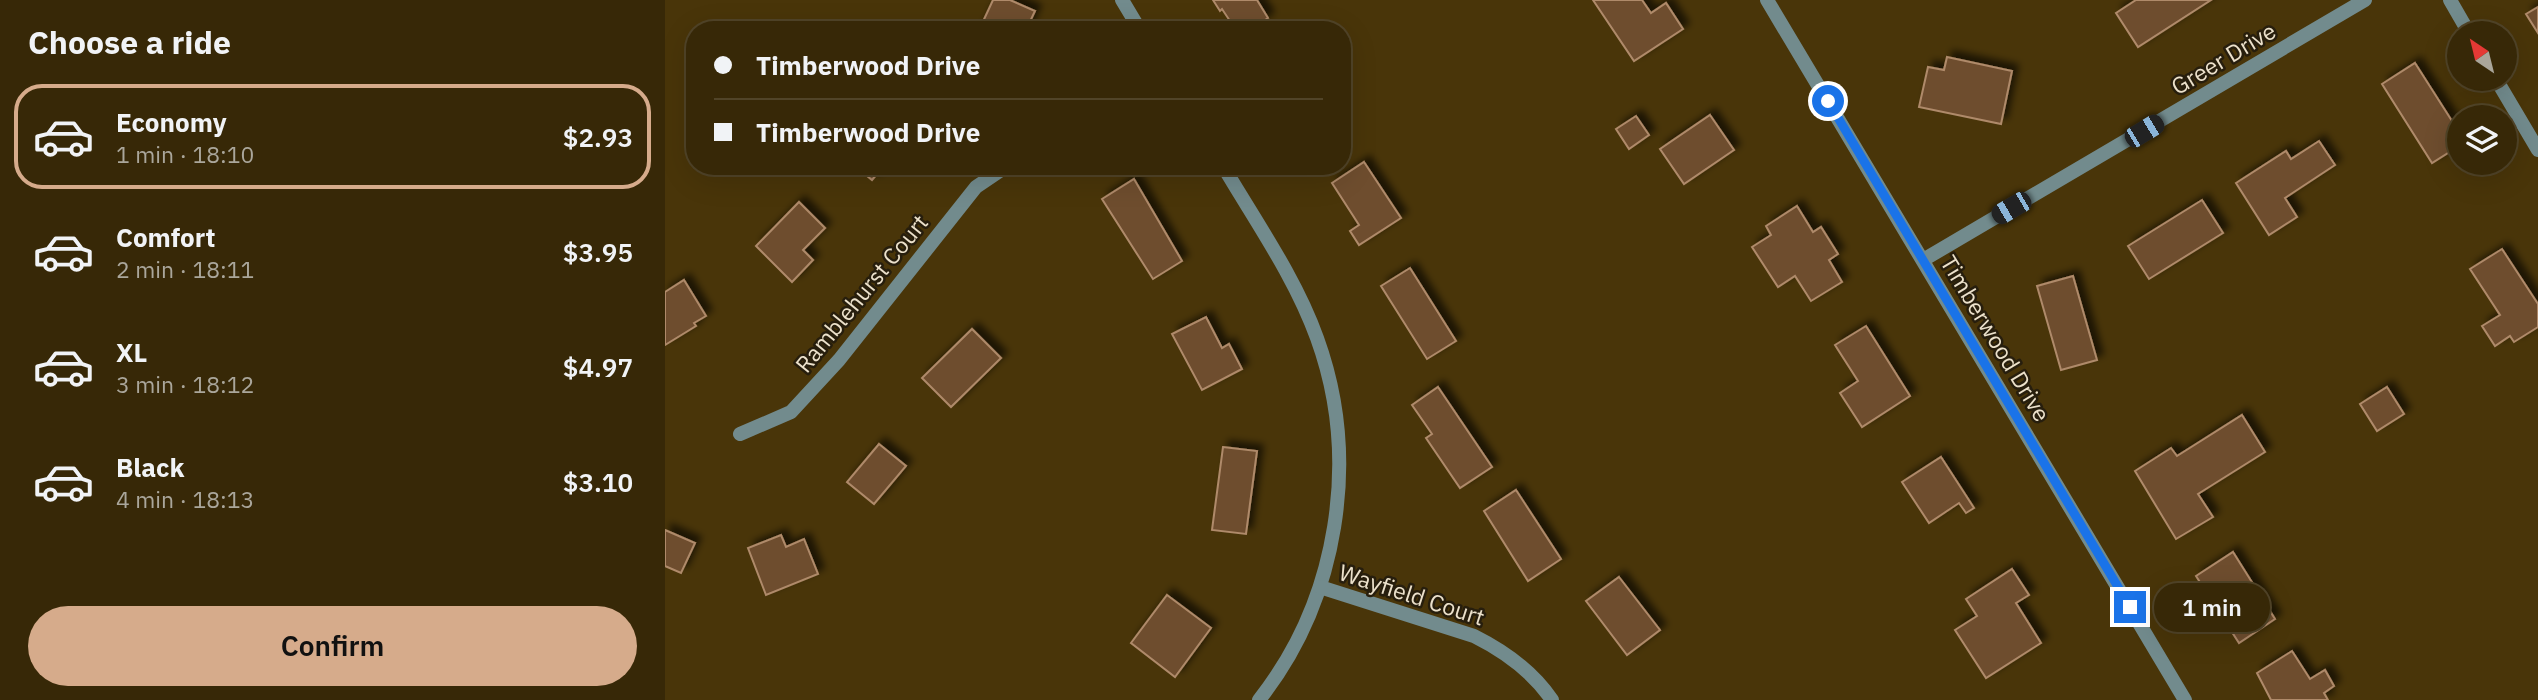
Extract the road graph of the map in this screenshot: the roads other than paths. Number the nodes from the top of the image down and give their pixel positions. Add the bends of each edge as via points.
1 (1122, 0) edge
2 (1767, 0) edge
3 (2365, 0) edge
4 (2450, 0) edge
5 (1135, 21) edge
6 (2462, 21) edge
7 (2503, 91) edge
8 (2538, 150) edge
9 (994, 175) edge
10 (1228, 175) edge
11 (1923, 260) junction
12 (740, 434) dead end
13 (1319, 587) junction
14 (1259, 700) edge
15 (1552, 700) edge
16 (2185, 700) edge

1 - 5 street
2 - 11 street, Timberwood Drive
3 - 11 street, Greer Drive
4 - 6 street
7 - 8 street
9 - 12 street, Ramblehurst Court via 976,187 839,360 791,412
10 - 13 street via 1297,291 1326,368 1339,468 1332,542
11 - 16 street, Timberwood Drive
13 - 14 street via 1294,647
13 - 15 street, Wayfield Court via 1474,636 1524,668

